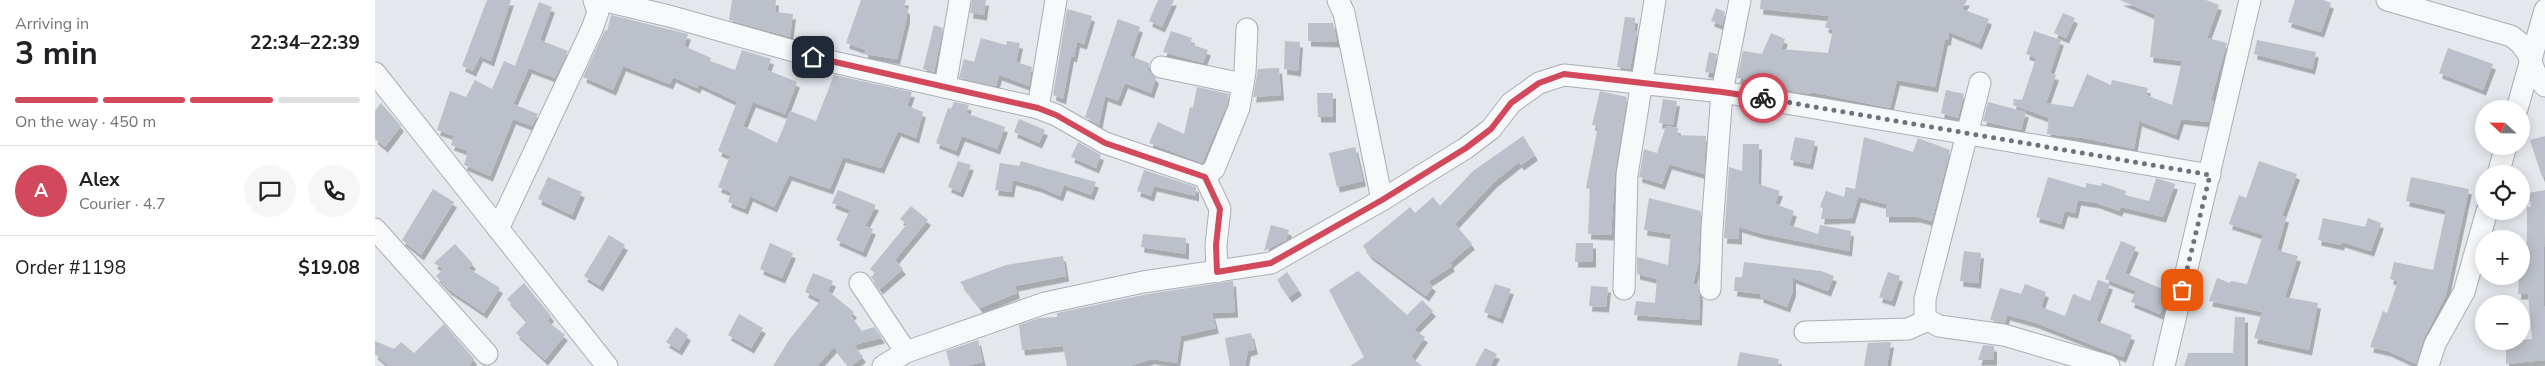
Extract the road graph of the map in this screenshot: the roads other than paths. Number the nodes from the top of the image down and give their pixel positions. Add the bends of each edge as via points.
1 (594, 0) edge
2 (601, 0) edge
3 (960, 0) edge
4 (1056, 0) edge
5 (1338, 0) edge
6 (1655, 0) edge
7 (1740, 0) edge
8 (2249, 0) edge
9 (2387, 0) edge
10 (2545, 10) edge
11 (1247, 29) dead end
12 (2531, 60) junction
13 (1161, 67) dead end
14 (375, 73) edge
15 (1641, 83) junction
16 (1980, 83) dead end
17 (1243, 84) junction
18 (2545, 86) edge
19 (945, 87) junction
20 (1722, 92) junction
21 (2520, 100) edge
22 (1038, 108) junction
23 (1967, 134) junction
24 (2210, 175) junction
25 (1205, 177) junction
26 (1382, 200) junction
27 (2484, 220) edge
28 (375, 229) edge
29 (498, 229) junction
30 (1217, 272) junction
31 (861, 283) dead end
32 (1624, 289) dead end
33 (1710, 289) dead end
34 (1928, 320) junction
35 (1805, 332) dead end
36 (906, 352) junction
37 (487, 354) dead end
38 (607, 366) edge
39 (883, 366) edge
40 (2109, 366) edge
41 (2164, 366) edge
42 (2428, 366) edge

1 - 29 street via 598,12 592,30
2 - 19 street via 829,61
3 - 19 street
4 - 22 street
5 - 26 street via 1344,13
6 - 15 street
7 - 20 street
8 - 24 street
9 - 12 street via 2511,36 2526,47
10 - 12 street
11 - 17 street
12 - 18 street via 2535,73
12 - 21 street
13 - 17 street
14 - 29 street
15 - 20 street
15 - 26 street via 1564,74 1539,83 1511,103 1491,129 1466,148
15 - 32 street via 1627,175
16 - 23 street
17 - 25 street via 1239,108 1214,169
19 - 22 street
20 - 23 street
20 - 33 street
22 - 25 street via 1105,143
23 - 24 street
23 - 34 street via 1925,299
24 - 41 street
25 - 30 street via 1220,209
26 - 30 street via 1271,263
27 - 42 street via 2464,292 2435,344
28 - 37 street
29 - 38 street
30 - 36 street via 1143,282 1045,303
31 - 36 street
34 - 35 street via 1908,329
34 - 40 street via 1939,326 2004,336
36 - 39 street

